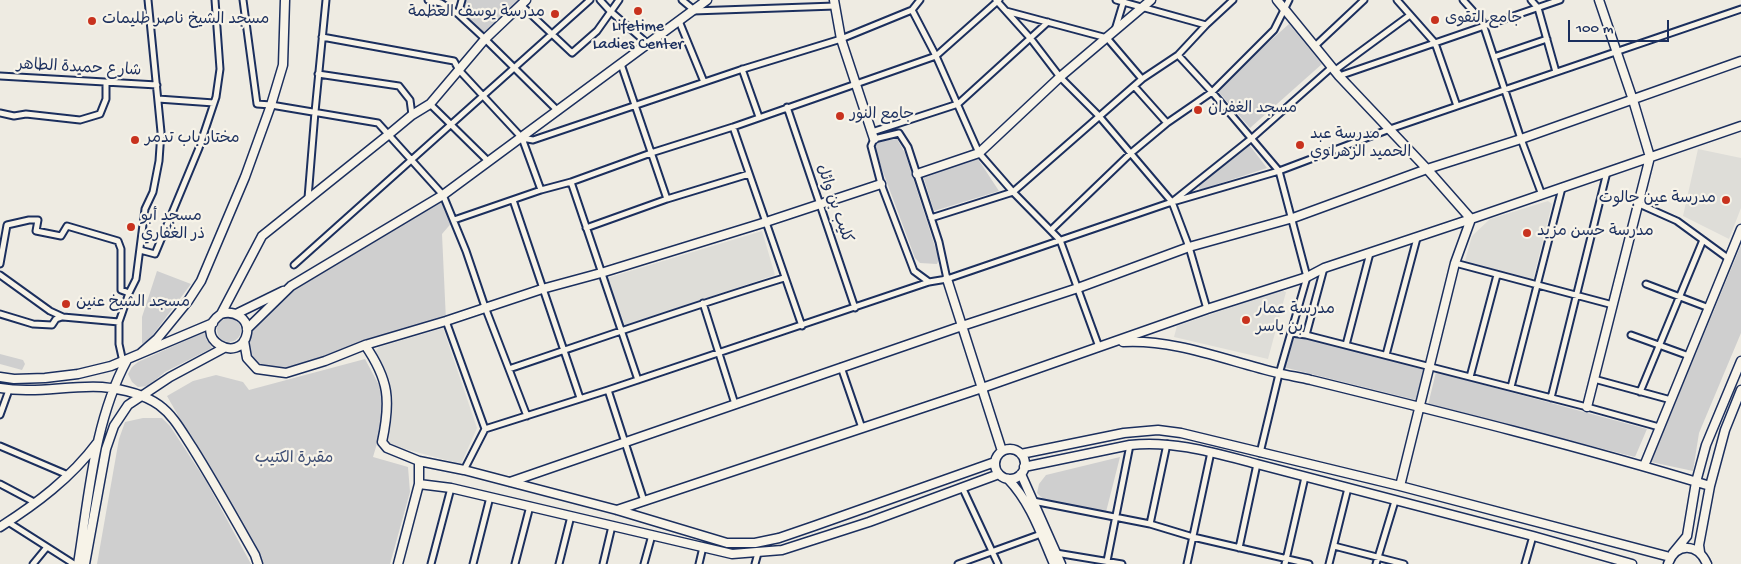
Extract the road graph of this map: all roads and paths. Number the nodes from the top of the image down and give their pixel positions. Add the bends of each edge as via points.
1 (148, 0) edge
2 (215, 0) edge
3 (243, 0) edge
4 (285, 0) edge
5 (326, 0) edge
6 (428, 0) edge
7 (462, 0) edge
8 (590, 0) edge
9 (600, 0) edge
10 (619, 0) edge
11 (682, 0) edge
12 (707, 0) edge
13 (920, 0) edge
14 (998, 0) edge
15 (1116, 0) edge
16 (1151, 0) edge
17 (1233, 0) edge
18 (1277, 0) edge
19 (1289, 0) edge
20 (1364, 0) edge
21 (1397, 0) edge
22 (1463, 0) edge
23 (1531, 0) edge
24 (1560, 0) edge
25 (1599, 0) edge
26 (1123, 1) edge
27 (523, 2) edge
28 (835, 3) edge
29 (1142, 8) junction
30 (1285, 8) junction
31 (1538, 8) junction
32 (1741, 9) edge
33 (912, 10) junction
34 (610, 11) junction
35 (693, 11) junction
36 (1006, 11) junction
37 (458, 14) junction
38 (1410, 15) junction
39 (679, 21) junction
40 (1048, 22) junction
41 (1206, 24) junction
42 (1483, 26) junction
43 (1115, 31) junction
44 (552, 35) junction
45 (322, 37) junction
46 (841, 38) junction
47 (1107, 38) junction
48 (485, 39) junction
49 (1547, 39) junction
50 (1031, 40) junction
51 (1434, 43) junction
52 (648, 44) junction
53 (1314, 46) junction
54 (1616, 52) junction
55 (1178, 55) junction
56 (936, 56) junction
57 (1494, 57) junction
58 (1741, 61) edge
59 (621, 64) junction
60 (514, 69) junction
61 (742, 69) junction
62 (459, 70) junction
63 (1335, 71) junction
64 (1556, 72) junction
65 (318, 74) junction
66 (0, 76) edge
67 (1060, 77) junction
68 (1142, 80) junction
69 (704, 82) junction
70 (106, 83) junction
71 (856, 83) junction
72 (157, 86) junction
73 (1134, 86) junction
74 (1506, 89) junction
75 (1212, 92) junction
76 (485, 96) junction
77 (158, 99) junction
78 (1633, 100) junction
79 (214, 103) junction
80 (430, 104) junction
81 (958, 104) junction
82 (271, 105) junction
83 (635, 105) junction
84 (1456, 106) junction
85 (787, 107) junction
86 (558, 111) junction
87 (314, 112) junction
88 (0, 113) edge
89 (412, 115) junction
90 (1099, 116) junction
91 (759, 117) junction
92 (1167, 123) junction
93 (452, 125) junction
94 (1741, 126) edge
95 (733, 127) junction
96 (1390, 128) junction
97 (388, 135) junction
98 (873, 136) junction
99 (522, 138) junction
100 (1252, 138) junction
101 (1521, 139) junction
102 (651, 153) junction
103 (980, 153) junction
104 (1131, 153) junction
105 (1650, 158) junction
106 (412, 160) junction
107 (488, 161) junction
108 (1427, 169) junction
109 (1279, 171) junction
110 (1607, 172) junction
111 (749, 174) junction
112 (917, 174) junction
113 (571, 182) junction
114 (882, 184) junction
115 (1562, 188) junction
116 (541, 190) junction
117 (1013, 192) junction
118 (443, 195) junction
119 (1542, 195) junction
120 (308, 198) junction
121 (667, 199) junction
122 (512, 200) junction
123 (1172, 202) junction
124 (820, 204) junction
125 (1639, 204) junction
126 (931, 218) junction
127 (1293, 218) junction
128 (1471, 219) junction
129 (454, 220) junction
130 (766, 222) junction
131 (586, 228) junction
132 (1741, 229) edge
133 (1051, 230) junction
134 (1416, 238) junction
135 (1060, 240) junction
136 (1703, 240) junction
137 (1189, 247) junction
138 (140, 250) junction
139 (1370, 253) junction
140 (1729, 259) junction
141 (0, 264) edge
142 (1455, 264) junction
143 (294, 265) dead end
144 (1324, 268) junction
145 (601, 273) junction
146 (1497, 274) junction
147 (0, 275) edge
148 (1307, 277) junction
149 (784, 278) junction
150 (947, 279) junction
151 (929, 282) junction
152 (1646, 284) dead end
153 (1538, 285) junction
154 (291, 286) junction
155 (1078, 288) junction
156 (542, 289) junction
157 (129, 293) junction
158 (1576, 295) junction
159 (1680, 297) junction
160 (702, 302) junction
161 (1613, 305) junction
162 (485, 307) junction
163 (855, 308) junction
164 (1709, 308) junction
165 (1208, 309) junction
166 (0, 314) edge
167 (222, 314) junction
168 (236, 314) junction
169 (63, 317) junction
170 (446, 321) junction
171 (120, 322) junction
172 (213, 323) junction
173 (802, 326) junction
174 (962, 326) junction
175 (247, 329) junction
176 (622, 332) junction
177 (1292, 333) junction
178 (1306, 335) junction
179 (1631, 335) dead end
180 (244, 341) junction
181 (1113, 342) junction
182 (365, 344) junction
183 (1346, 345) junction
184 (1659, 345) junction
185 (1099, 347) junction
186 (224, 348) junction
187 (564, 350) junction
188 (718, 352) junction
189 (141, 353) junction
190 (1386, 355) junction
191 (1689, 356) junction
192 (125, 361) junction
193 (1741, 362) edge
194 (841, 367) junction
195 (1430, 367) junction
196 (509, 369) junction
197 (120, 372) junction
198 (1279, 374) junction
199 (0, 377) edge
200 (1470, 377) junction
201 (1594, 379) junction
202 (638, 380) junction
203 (0, 388) edge
204 (114, 388) junction
205 (982, 388) junction
206 (1511, 388) junction
207 (9, 390) junction
208 (608, 390) junction
209 (1741, 390) edge
210 (129, 391) junction
211 (1640, 392) junction
212 (142, 395) junction
213 (580, 398) junction
214 (1550, 398) junction
215 (1670, 400) junction
216 (735, 404) junction
217 (1420, 407) junction
218 (1587, 407) junction
219 (0, 415) edge
220 (527, 416) junction
221 (1659, 427) junction
222 (862, 428) junction
223 (485, 429) junction
224 (98, 442) junction
225 (625, 442) junction
226 (1167, 444) junction
227 (1130, 445) junction
228 (0, 446) edge
229 (1002, 451) junction
230 (1211, 452) junction
231 (1260, 453) junction
232 (1021, 454) junction
233 (419, 461) junction
234 (995, 462) junction
235 (1257, 464) junction
236 (1644, 466) junction
237 (464, 470) junction
238 (1022, 470) junction
239 (999, 474) junction
240 (68, 476) junction
241 (1305, 477) junction
242 (1008, 478) junction
243 (510, 482) junction
244 (1696, 482) junction
245 (0, 484) edge
246 (419, 484) junction
247 (1400, 486) junction
248 (1710, 486) junction
249 (451, 488) junction
250 (963, 488) junction
251 (1348, 488) junction
252 (490, 497) junction
253 (644, 501) junction
254 (1395, 501) junction
255 (1033, 502) junction
256 (36, 503) junction
257 (530, 506) junction
258 (617, 510) junction
259 (572, 516) junction
260 (1116, 516) junction
261 (8, 522) junction
262 (1150, 524) junction
263 (612, 526) junction
264 (0, 527) edge
265 (1041, 534) junction
266 (652, 535) junction
267 (1533, 536) junction
268 (1193, 537) junction
269 (1334, 546) junction
270 (47, 547) junction
271 (703, 547) junction
272 (1239, 548) junction
273 (992, 551) junction
274 (1700, 552) junction
275 (758, 553) junction
276 (1056, 553) junction
277 (1378, 557) junction
278 (1670, 558) edge
279 (1107, 561) junction
280 (1286, 561) edge
281 (33, 564) edge
282 (76, 564) edge
283 (85, 564) edge
284 (258, 564) edge
285 (398, 564) edge
286 (431, 564) edge
287 (473, 564) edge
288 (515, 564) edge
289 (559, 564) edge
290 (603, 564) edge
291 (644, 564) edge
292 (698, 564) edge
293 (755, 564) edge
294 (958, 564) edge
295 (998, 564) edge
296 (1054, 564) edge
297 (1061, 564) edge
298 (1122, 564) edge
299 (1187, 564) edge
300 (1309, 564) edge
301 (1329, 564) edge
302 (1376, 564) edge
303 (1404, 564) edge
304 (1525, 564) edge
305 (1632, 564) edge
306 (1707, 564) edge

1 - 72 street
2 - 79 street via 220,69
3 - 82 street via 257,104
4 - 82 main road via 283,65
5 - 45 street
6 - 37 street via 442,3
7 - 37 street
8 - 44 street
9 - 34 street
10 - 34 street
11 - 35 street
12 - 35 main road
13 - 33 street
14 - 36 street
14 - 56 street
15 - 26 street
16 - 29 main road
17 - 41 street
18 - 30 main road
19 - 30 street
20 - 53 street
21 - 38 street
22 - 42 street
23 - 31 street
24 - 31 street
25 - 54 main road
26 - 29 street
26 - 43 street
27 - 44 street
27 - 48 main road
28 - 35 street
28 - 46 main road
29 - 41 street
29 - 43 main road
30 - 53 main road
30 - 75 street via 1274,30
31 - 42 street
31 - 49 street
32 - 54 street
33 - 46 street
33 - 56 street
34 - 44 street via 597,31 572,53
34 - 52 street
35 - 39 main road
36 - 40 street
36 - 50 street
37 - 48 street
38 - 51 street
38 - 63 street
39 - 52 main road
39 - 69 street
40 - 47 street
40 - 50 street
41 - 55 street
42 - 51 street
42 - 57 street
43 - 47 main road
44 - 60 street
45 - 62 street via 454,61
45 - 65 street
46 - 61 street
46 - 71 main road
47 - 67 main road
47 - 68 street
48 - 60 street
48 - 62 main road
49 - 57 street
49 - 64 street
50 - 67 street
50 - 81 street
51 - 63 street
51 - 84 street
52 - 59 main road
53 - 63 main road
54 - 64 street
54 - 78 main road
55 - 68 street
55 - 75 street
56 - 71 street
56 - 81 street
57 - 74 street
58 - 78 main road
59 - 83 street
59 - 86 main road
60 - 76 street
60 - 86 street
61 - 69 street
61 - 91 street
62 - 76 street
62 - 80 main road
63 - 96 main road
63 - 100 street
64 - 74 street
65 - 87 street
65 - 89 street via 399,86 410,100
66 - 70 street, شارع حميدة الطاهر
67 - 90 street
67 - 103 main road
68 - 73 street
69 - 83 street
70 - 72 street, شارع حميدة الطاهر
70 - 88 street via 106,99 100,114 80,120
71 - 85 street
71 - 98 main road
72 - 77 street
73 - 90 street
73 - 92 street
74 - 84 street
74 - 101 street
75 - 92 street
75 - 100 street
76 - 93 street
76 - 99 street
77 - 79 street
77 - 138 street via 159,161 153,192 145,209
78 - 101 main road
78 - 105 main road
79 - 138 street via 155,254
80 - 89 main road
80 - 93 street
81 - 98 street
81 - 103 street
82 - 87 street
82 - 189 main road via 201,281 157,339
83 - 99 street via 533,140
83 - 102 street
84 - 96 street
85 - 91 street
85 - 124 street, كليب بن وائل
86 - 99 main road
87 - 97 street via 378,123
87 - 120 street
89 - 97 main road
90 - 104 street
90 - 117 street
91 - 95 street
92 - 104 street
93 - 106 street
93 - 107 street
94 - 105 main road
95 - 102 street
95 - 111 street
96 - 108 main road
96 - 109 street
97 - 106 street
97 - 120 main road
98 - 112 street via 899,133 908,147
98 - 114 street via 871,146
99 - 107 main road
99 - 116 street
100 - 109 street
100 - 123 street
101 - 108 main road
101 - 119 street
102 - 113 street
102 - 121 street
103 - 112 main road
103 - 117 street
104 - 123 street
104 - 133 street
105 - 110 main road
105 - 125 main road
106 - 118 street
106 - 143 street
107 - 118 main road
108 - 127 main road
108 - 128 main road
109 - 123 street
109 - 127 street
110 - 115 main road
110 - 158 street
111 - 121 street
111 - 130 street
112 - 126 street
113 - 116 street
113 - 131 street
114 - 124 main road
114 - 151 street via 914,271
115 - 119 main road
115 - 153 street
116 - 122 street
117 - 126 street
117 - 133 street
118 - 129 street
118 - 154 main road
119 - 128 main road
120 - 167 main road via 262,236
121 - 131 street
122 - 129 street
122 - 156 street
123 - 135 street
123 - 137 street
124 - 130 main road
124 - 163 street, كليب بن وائل
125 - 136 street via 1677,221
125 - 161 main road
126 - 150 street
127 - 137 main road
127 - 148 street
128 - 134 main road
128 - 142 main road
129 - 162 street
130 - 145 main road
130 - 149 street
131 - 145 street
132 - 140 main road
133 - 135 street
134 - 139 main road
134 - 190 street
135 - 150 street
135 - 155 street
136 - 140 street
136 - 159 street
137 - 155 main road
137 - 165 street
138 - 157 street via 136,279
139 - 144 main road
139 - 183 street
140 - 164 main road
141 - 157 street via 7,225 38,220 36,231 61,236 66,226 118,241 121,249 121,290
142 - 146 street
142 - 195 main road
144 - 148 main road
144 - 178 street
145 - 156 main road
145 - 176 street
146 - 153 street
146 - 200 street
147 - 169 street
148 - 165 main road
148 - 177 street
149 - 160 street
149 - 173 street
150 - 151 street
150 - 174 main road
151 - 163 street
152 - 159 street
153 - 158 street
153 - 206 street
154 - 168 main road
154 - 175 main road
155 - 174 main road
155 - 185 street
156 - 162 main road
156 - 187 street
157 - 171 street
158 - 161 street
158 - 214 street
159 - 164 street
159 - 184 street
160 - 176 street
160 - 188 street
161 - 201 main road
162 - 170 main road
162 - 196 street
163 - 173 street
164 - 191 main road
165 - 181 main road
166 - 169 street via 41,326 52,325 56,318
167 - 168 main road
167 - 172 main road
168 - 175 main road via 244,320
169 - 171 street
170 - 182 main road
170 - 223 street
171 - 192 street via 119,344
172 - 186 main road via 214,340
172 - 189 main road
173 - 188 street
174 - 194 main road
174 - 205 main road
175 - 180 main road
176 - 187 street
176 - 202 street
177 - 178 street
177 - 198 street
178 - 183 street
179 - 184 street
180 - 182 main road via 247,358 257,369 286,373
180 - 186 main road via 235,348
181 - 185 main road
181 - 198 main road via 1144,341 1180,346
182 - 233 main road via 385,381 388,416 382,442 387,448
183 - 190 street
184 - 191 street
184 - 211 street
185 - 205 main road
186 - 212 main road
187 - 196 street
187 - 213 street
188 - 202 street
188 - 216 street
189 - 192 main road
190 - 195 street
191 - 215 main road
192 - 197 main road
192 - 199 main road via 61,376
193 - 244 main road via 1706,445
194 - 216 main road
194 - 222 street
195 - 200 street
195 - 217 main road
196 - 220 street
197 - 204 main road
197 - 210 main road
198 - 217 main road
198 - 231 street
200 - 206 street
201 - 211 street
201 - 218 main road
202 - 208 street
203 - 207 main road
204 - 207 main road via 84,386
204 - 210 main road
204 - 224 main road
205 - 222 main road
205 - 229 main road
206 - 214 street
207 - 219 street
208 - 213 street
208 - 225 street
209 - 248 main road via 1724,430
210 - 212 main road
211 - 215 street
212 - 283 main road via 122,411 110,436
212 - 284 main road via 174,418 215,482
213 - 220 street
214 - 218 street
215 - 221 main road
216 - 225 main road
217 - 236 main road
217 - 247 main road
218 - 221 street
220 - 223 street
221 - 236 main road
222 - 253 main road
223 - 237 street
224 - 240 main road
224 - 282 main road
225 - 243 main road
225 - 253 street
226 - 227 main road
226 - 230 main road
226 - 262 street
227 - 238 main road
227 - 260 street
228 - 240 street
229 - 232 main road via 1010,448
229 - 234 main road
230 - 235 main road
230 - 268 street
231 - 232 main road via 1158,430 1124,433
231 - 247 main road
232 - 238 main road
233 - 237 main road
233 - 246 main road
234 - 239 main road
234 - 258 main road via 779,538 755,543 727,543
235 - 241 main road
235 - 272 street
236 - 244 main road
237 - 243 main road
238 - 242 main road via 1017,477
238 - 255 main road
239 - 242 main road
239 - 250 main road
240 - 256 main road
241 - 251 main road
241 - 280 street
242 - 265 main road via 1027,502
243 - 258 main road
244 - 248 main road
244 - 278 main road via 1687,536
245 - 256 street
246 - 249 main road
246 - 285 main road
247 - 278 main road
248 - 274 main road
249 - 252 main road
249 - 286 street
250 - 273 street
250 - 275 main road via 782,550
251 - 254 main road
251 - 269 street
252 - 257 main road
252 - 287 street
253 - 258 main road
254 - 267 main road
254 - 277 street
255 - 260 street
255 - 276 main road
256 - 261 main road
257 - 259 main road
257 - 288 street
259 - 263 main road
259 - 289 street
260 - 262 street
260 - 279 street
261 - 264 main road
261 - 270 street
262 - 268 street
263 - 266 main road
263 - 290 street
265 - 273 street
265 - 296 main road
266 - 271 main road
266 - 291 street
267 - 304 street
267 - 305 main road
268 - 272 street
268 - 299 street
269 - 277 street
269 - 301 street
270 - 281 street
270 - 282 street
271 - 275 main road via 732,554
271 - 292 street
272 - 280 street
273 - 294 street
273 - 295 street
274 - 278 main road via 1684,548
274 - 306 main road
275 - 293 street
276 - 279 street
276 - 297 main road
277 - 302 street
277 - 303 street
279 - 298 street
280 - 300 street

